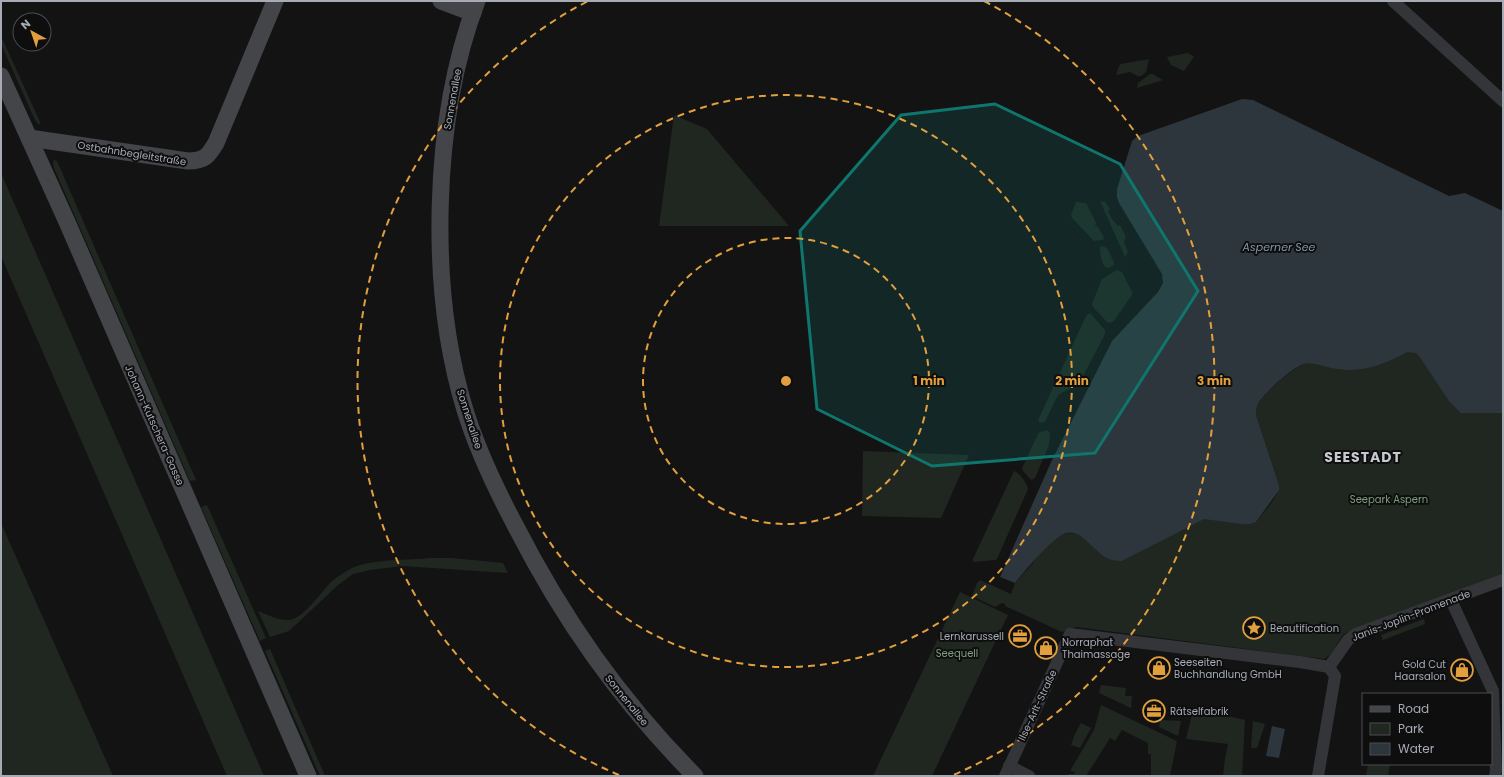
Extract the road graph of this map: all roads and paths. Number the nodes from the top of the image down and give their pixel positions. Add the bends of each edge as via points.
1 (275, 1) edge
2 (441, 1) edge
3 (1393, 1) edge
4 (475, 7) edge
5 (1, 76) edge
6 (1503, 101) edge
7 (29, 138) junction
8 (1503, 580) edge
9 (1451, 600) junction
10 (1329, 667) junction
11 (1007, 771) edge
12 (1495, 774) edge
13 (308, 776) edge
14 (695, 776) edge
15 (1029, 776) edge
16 (1318, 776) edge

1 - 7 street, Ostbahnbegleitstraße via 216,143 205,158 188,162
2 - 4 street
3 - 6 street
4 - 14 street, Sonnenallee via 453,87 441,192 442,282 454,366 465,410 506,508 567,618 624,698
5 - 7 street, Johann-Kutschera-Gasse
7 - 13 street, Johann-Kutschera-Gasse
8 - 9 street, Janis-Joplin-Promenade
9 - 10 street, Janis-Joplin-Promenade via 1356,634 1348,640
9 - 12 street via 1493,691
10 - 11 street, Ilse-Arlt-Straße via 1070,634
10 - 16 street via 1335,676
11 - 15 street

